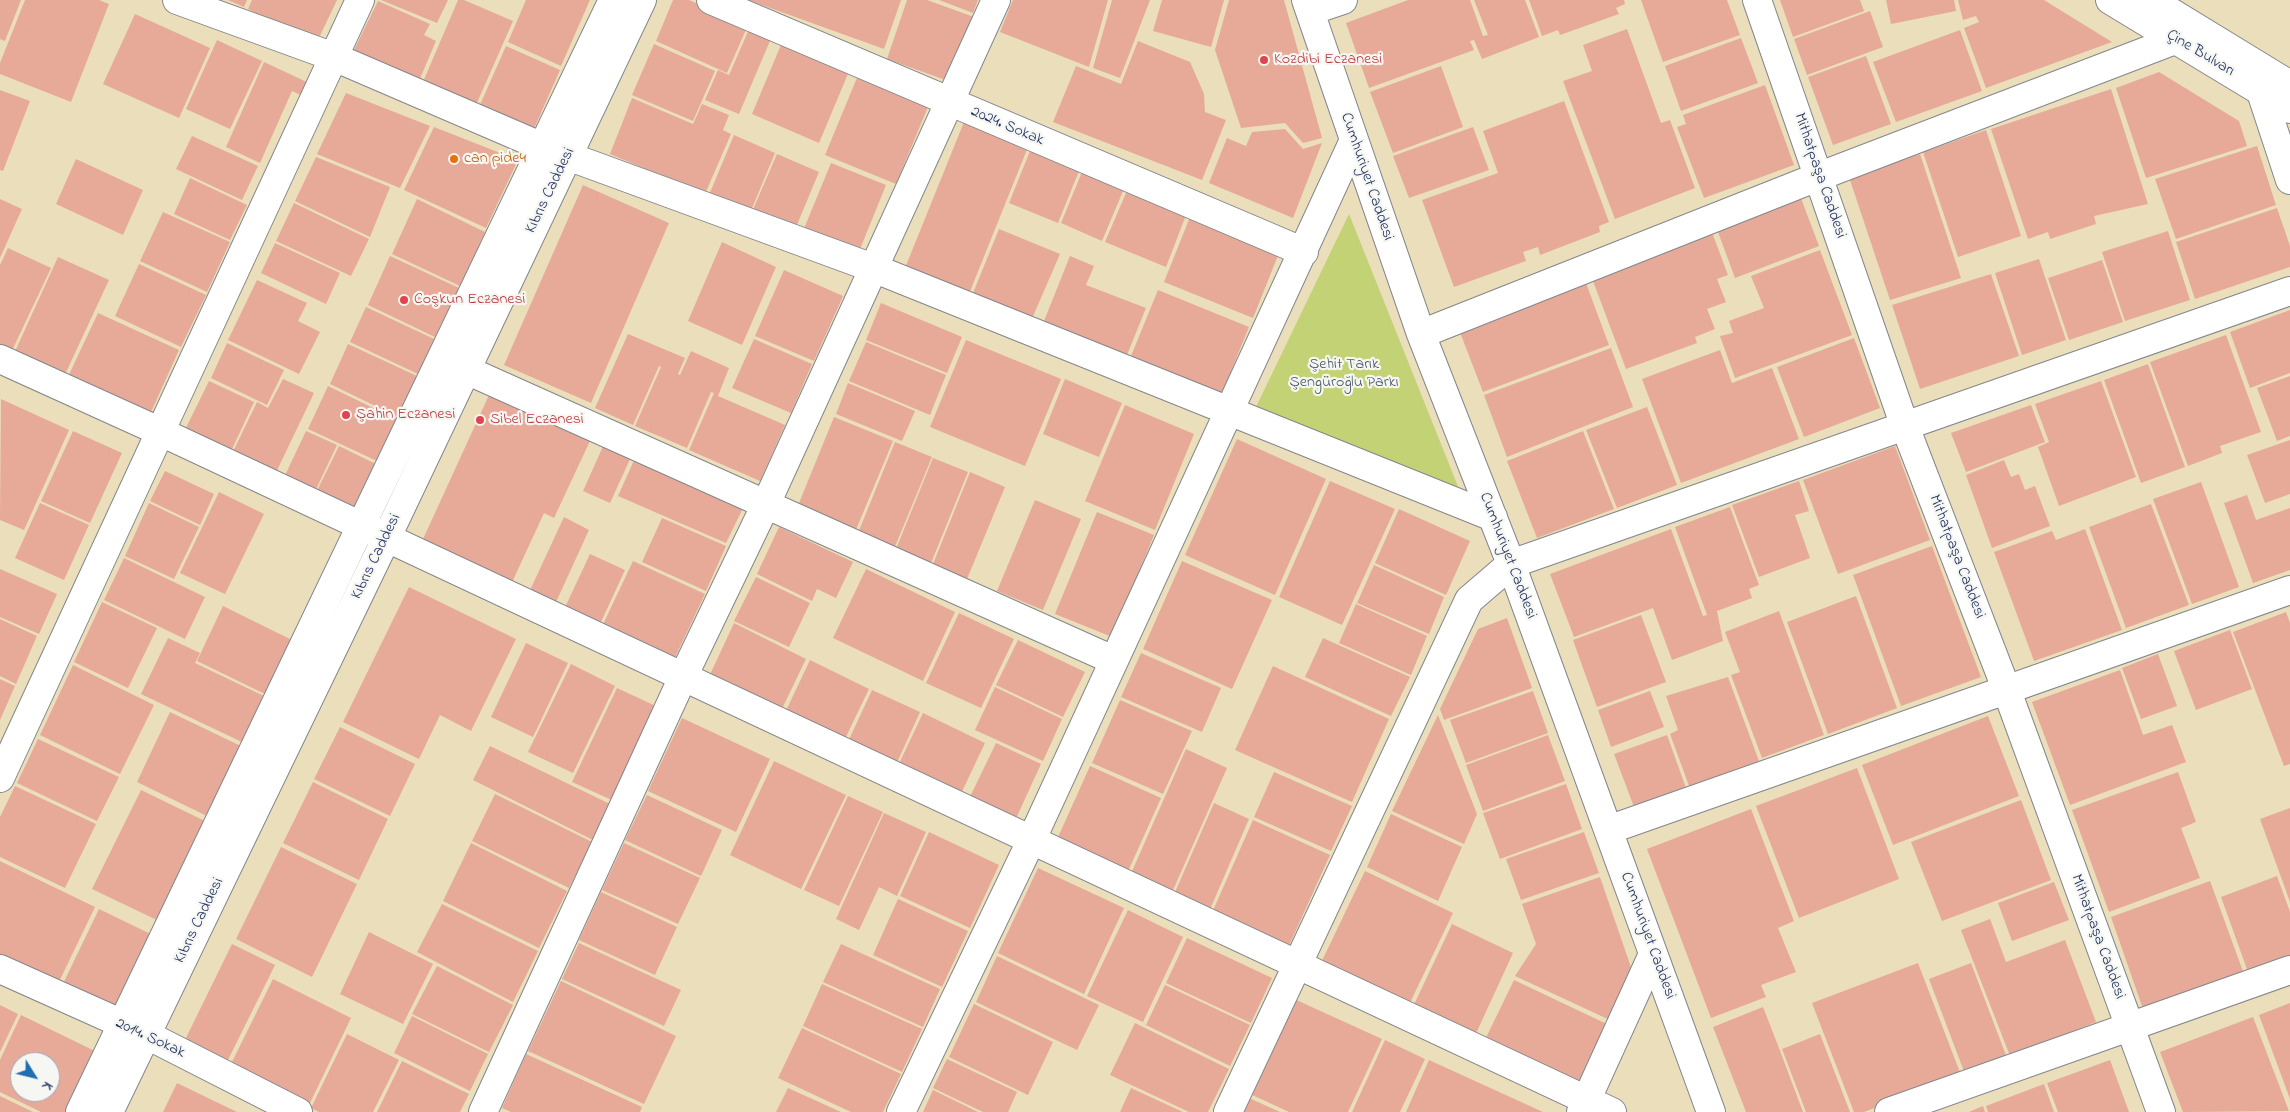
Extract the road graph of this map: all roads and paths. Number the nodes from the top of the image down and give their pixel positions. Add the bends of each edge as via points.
1 (177, 0) edge
2 (360, 0) edge
3 (613, 0) edge
4 (642, 0) edge
5 (711, 0) edge
6 (996, 0) edge
7 (1343, 0) edge
8 (1757, 0) edge
9 (2110, 0) edge
10 (2151, 0) edge
11 (1308, 6) edge
12 (2175, 40) junction
13 (334, 58) junction
14 (2290, 85) edge
15 (2260, 89) junction
16 (949, 102) junction
17 (2290, 109) edge
18 (1353, 142) junction
19 (542, 147) junction
20 (568, 156) junction
21 (1820, 176) junction
22 (2290, 180) edge
23 (1304, 252) junction
24 (873, 268) junction
25 (2290, 291) edge
26 (1420, 334) junction
27 (0, 359) edge
28 (441, 359) junction
29 (466, 368) junction
30 (1231, 411) junction
31 (1904, 424) junction
32 (161, 432) junction
33 (766, 504) junction
34 (1493, 517) junction
35 (360, 526) junction
36 (386, 539) junction
37 (1511, 564) junction
38 (2290, 590) edge
39 (1113, 660) junction
40 (683, 677) junction
41 (2007, 691) junction
42 (0, 778) edge
43 (1608, 830) junction
44 (1031, 841) junction
45 (1653, 954) junction
46 (1299, 963) junction
47 (0, 969) edge
48 (2290, 970) edge
49 (2129, 1026) junction
50 (133, 1029) junction
51 (1584, 1106) edge
52 (80, 1112) edge
53 (108, 1112) edge
54 (298, 1112) edge
55 (483, 1112) edge
56 (901, 1112) edge
57 (1228, 1112) edge
58 (1612, 1112) edge
59 (1711, 1112) edge
60 (1890, 1112) edge
61 (2161, 1112) edge

1 - 13 street
2 - 13 street
3 - 19 street, Kıbrıs Caddesi
4 - 20 street, Kıbrıs Caddesi
5 - 16 street, 2024. Sokak
6 - 16 street
7 - 11 street
8 - 21 street, Mithatpaşa Caddesi
9 - 12 street, Çine Bulvarı
10 - 14 street, Çine Bulvarı
11 - 18 street, Cumhuriyet Caddesi
12 - 15 street, Çine Bulvarı
12 - 21 street
13 - 19 street
13 - 32 street
15 - 17 street, Çine Bulvarı
15 - 22 street
16 - 23 street, 2024. Sokak
16 - 24 street
18 - 23 street
18 - 26 street, Cumhuriyet Caddesi
19 - 20 street
19 - 28 street, Kıbrıs Caddesi
20 - 24 street
20 - 29 street, Kıbrıs Caddesi
21 - 26 street
21 - 31 street, Mithatpaşa Caddesi
23 - 30 street
24 - 30 street
24 - 33 street
25 - 31 street
26 - 34 street, Cumhuriyet Caddesi
27 - 32 street
28 - 29 street
28 - 35 street, Kıbrıs Caddesi
29 - 33 street
29 - 36 street, Kıbrıs Caddesi
30 - 34 street
30 - 39 street
31 - 37 street
31 - 41 street, Mithatpaşa Caddesi
32 - 35 street
32 - 42 street
33 - 39 street
33 - 40 street
34 - 37 street, Cumhuriyet Caddesi
35 - 36 street
35 - 50 street, Kıbrıs Caddesi
36 - 40 street
36 - 50 street, Kıbrıs Caddesi
37 - 43 street, Cumhuriyet Caddesi
37 - 46 street via 1469,600
38 - 41 street
39 - 44 street
40 - 44 street
40 - 55 street
41 - 43 street
41 - 49 street, Mithatpaşa Caddesi
43 - 45 street, Cumhuriyet Caddesi
44 - 46 street
44 - 56 street
45 - 51 street
45 - 59 street, Cumhuriyet Caddesi
46 - 51 street
46 - 57 street
47 - 50 street, 2014. Sokak
48 - 49 street
49 - 60 street
49 - 61 street, Mithatpaşa Caddesi
50 - 52 street, Kıbrıs Caddesi
50 - 53 street, Kıbrıs Caddesi
50 - 54 street, 2014. Sokak
51 - 58 street

